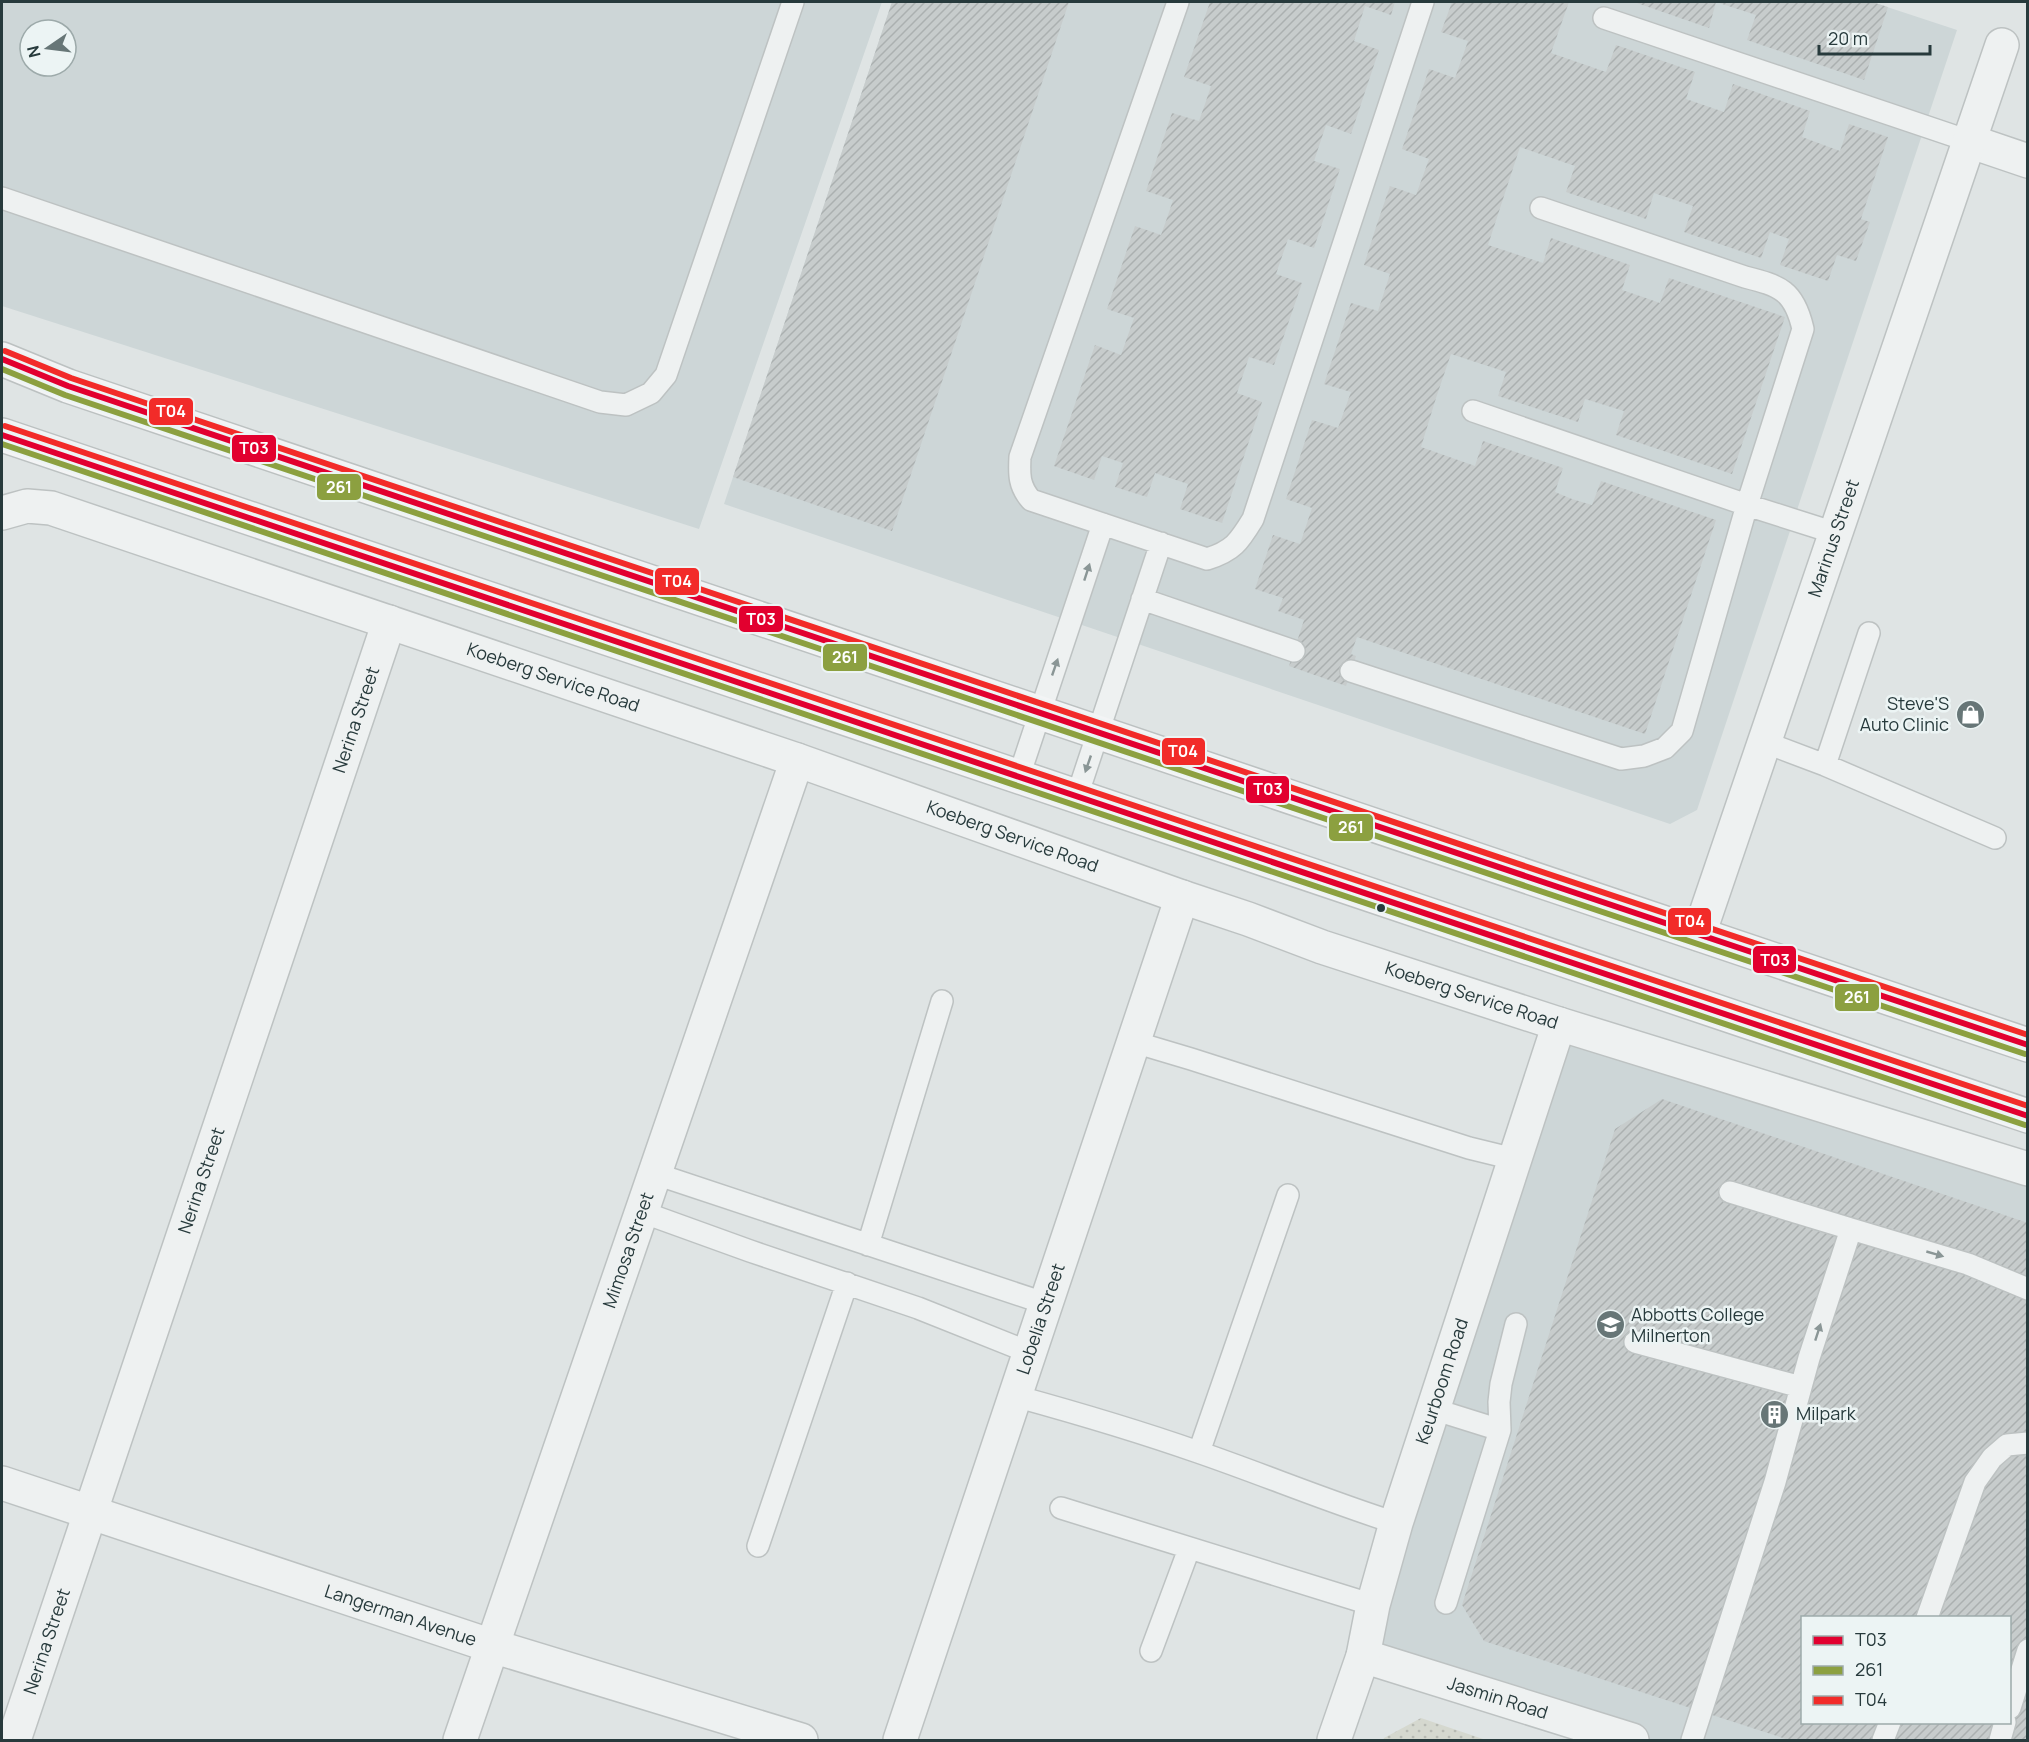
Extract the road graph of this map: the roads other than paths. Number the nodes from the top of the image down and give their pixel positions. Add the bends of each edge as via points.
1 (793, 2) edge
2 (1178, 2) edge
3 (1422, 2) edge
4 (1604, 18) dead end
5 (2002, 45) dead end
6 (1969, 141) junction
7 (2028, 161) edge
8 (2, 198) edge
9 (1541, 208) dead end
10 (2, 359) edge
11 (1473, 411) dead end
12 (2, 435) edge
13 (1748, 505) junction
14 (2, 513) edge
15 (1103, 524) junction
16 (1835, 533) junction
17 (1161, 543) junction
18 (1142, 599) junction
19 (389, 622) junction
20 (1869, 633) dead end
21 (1294, 651) dead end
22 (1351, 670) dead end
23 (1040, 712) junction
24 (1098, 732) junction
25 (1764, 742) junction
26 (798, 760) junction
27 (1825, 765) junction
28 (1019, 776) junction
29 (1077, 796) junction
30 (1995, 838) dead end
31 (1182, 897) junction
32 (1699, 934) junction
33 (942, 1001) dead end
34 (1559, 1024) junction
35 (1134, 1042) junction
36 (2028, 1045) edge
37 (2028, 1116) edge
38 (1514, 1159) junction
39 (2028, 1169) edge
40 (656, 1174) junction
41 (1730, 1192) dead end
42 (1288, 1195) dead end
43 (642, 1212) junction
44 (1851, 1229) junction
45 (868, 1245) junction
46 (847, 1283) junction
47 (2028, 1289) edge
48 (1047, 1304) junction
49 (1516, 1324) dead end
50 (1635, 1342) dead end
51 (1030, 1353) junction
52 (1801, 1388) junction
53 (1015, 1396) junction
54 (1433, 1408) junction
55 (1500, 1430) junction
56 (2028, 1443) edge
57 (1199, 1452) junction
58 (2, 1484) edge
59 (1061, 1508) dead end
60 (91, 1514) junction
61 (1396, 1523) junction
62 (758, 1546) dead end
63 (1189, 1549) junction
64 (1446, 1603) dead end
65 (1373, 1605) junction
66 (1927, 1616) edge
67 (492, 1646) junction
68 (2028, 1650) edge
69 (1151, 1651) dead end
70 (1362, 1656) junction
71 (2011, 1705) edge
72 (1889, 1724) edge
73 (2004, 1724) edge
74 (14, 1740) edge
75 (460, 1740) edge
76 (801, 1740) edge
77 (900, 1740) edge
78 (1334, 1740) edge
79 (1632, 1740) edge
80 (1692, 1740) edge
81 (1883, 1740) edge
82 (2000, 1740) edge

1 - 8 lane via 666,375 651,393 626,405 600,402
2 - 15 lane via 1020,457 1019,478 1031,500
3 - 17 lane via 1253,519 1240,540 1222,554 1207,559
4 - 6 lane
5 - 6 street, Marinus Street
6 - 7 street
6 - 16 street, Marinus Street
9 - 13 lane via 1776,285 1799,310 1803,329
10 - 23 main road via 68,386
11 - 13 lane
12 - 28 main road
13 - 16 lane
13 - 22 lane via 1682,731 1665,748 1621,759
14 - 19 street, Koeberg Service Road via 27,506 51,508
15 - 17 lane
23 -> 15 lane
16 - 25 street, Marinus Street
17 - 18 lane
18 - 21 lane
18 - 24 lane
19 - 26 street, Koeberg Service Road
19 - 60 street, Nerina Street
20 - 27 lane
23 - 24 main road
23 - 28 lane
24 -> 29 lane
24 - 32 main road
25 - 27 lane
25 - 32 street, Marinus Street
26 - 31 street, Koeberg Service Road
26 - 40 street, Mimosa Street
27 - 30 lane
28 - 29 main road
29 - 37 main road
31 - 34 street, Koeberg Service Road
31 - 35 street, Lobelia Street
32 - 36 main road
33 - 45 lane
34 - 38 street, Keurboom Road
34 - 39 street, Koeberg Service Road
35 - 38 lane
35 - 48 street, Lobelia Street
38 - 54 street, Keurboom Road
40 - 43 street, Mimosa Street
40 - 45 lane
41 - 44 lane
42 - 57 lane
43 - 46 lane
43 - 67 street, Mimosa Street
44 -> 47 lane via 1968,1264
52 -> 44 lane
45 - 48 lane
46 - 51 lane
46 - 62 lane
48 - 51 street, Lobelia Street
49 - 55 lane via 1501,1384
50 - 52 lane
51 - 53 street, Lobelia Street
52 - 80 lane
53 - 57 lane
53 - 77 street, Lobelia Street
54 - 55 lane
54 - 61 street, Keurboom Road
55 - 64 lane
56 - 66 lane via 2007,1445 1975,1482
57 - 61 lane
58 - 60 street, Langerman Avenue
59 - 63 lane
60 - 67 street, Langerman Avenue
60 - 74 street, Nerina Street
61 - 65 street, Keurboom Road
63 - 65 lane
63 - 69 lane
65 - 70 street, Keurboom Road
67 - 75 street, Mimosa Street
67 - 76 street, Langerman Avenue
68 - 71 lane
70 - 78 street, Keurboom Road
70 - 79 street, Jasmin Road
72 - 81 lane
73 - 82 lane

